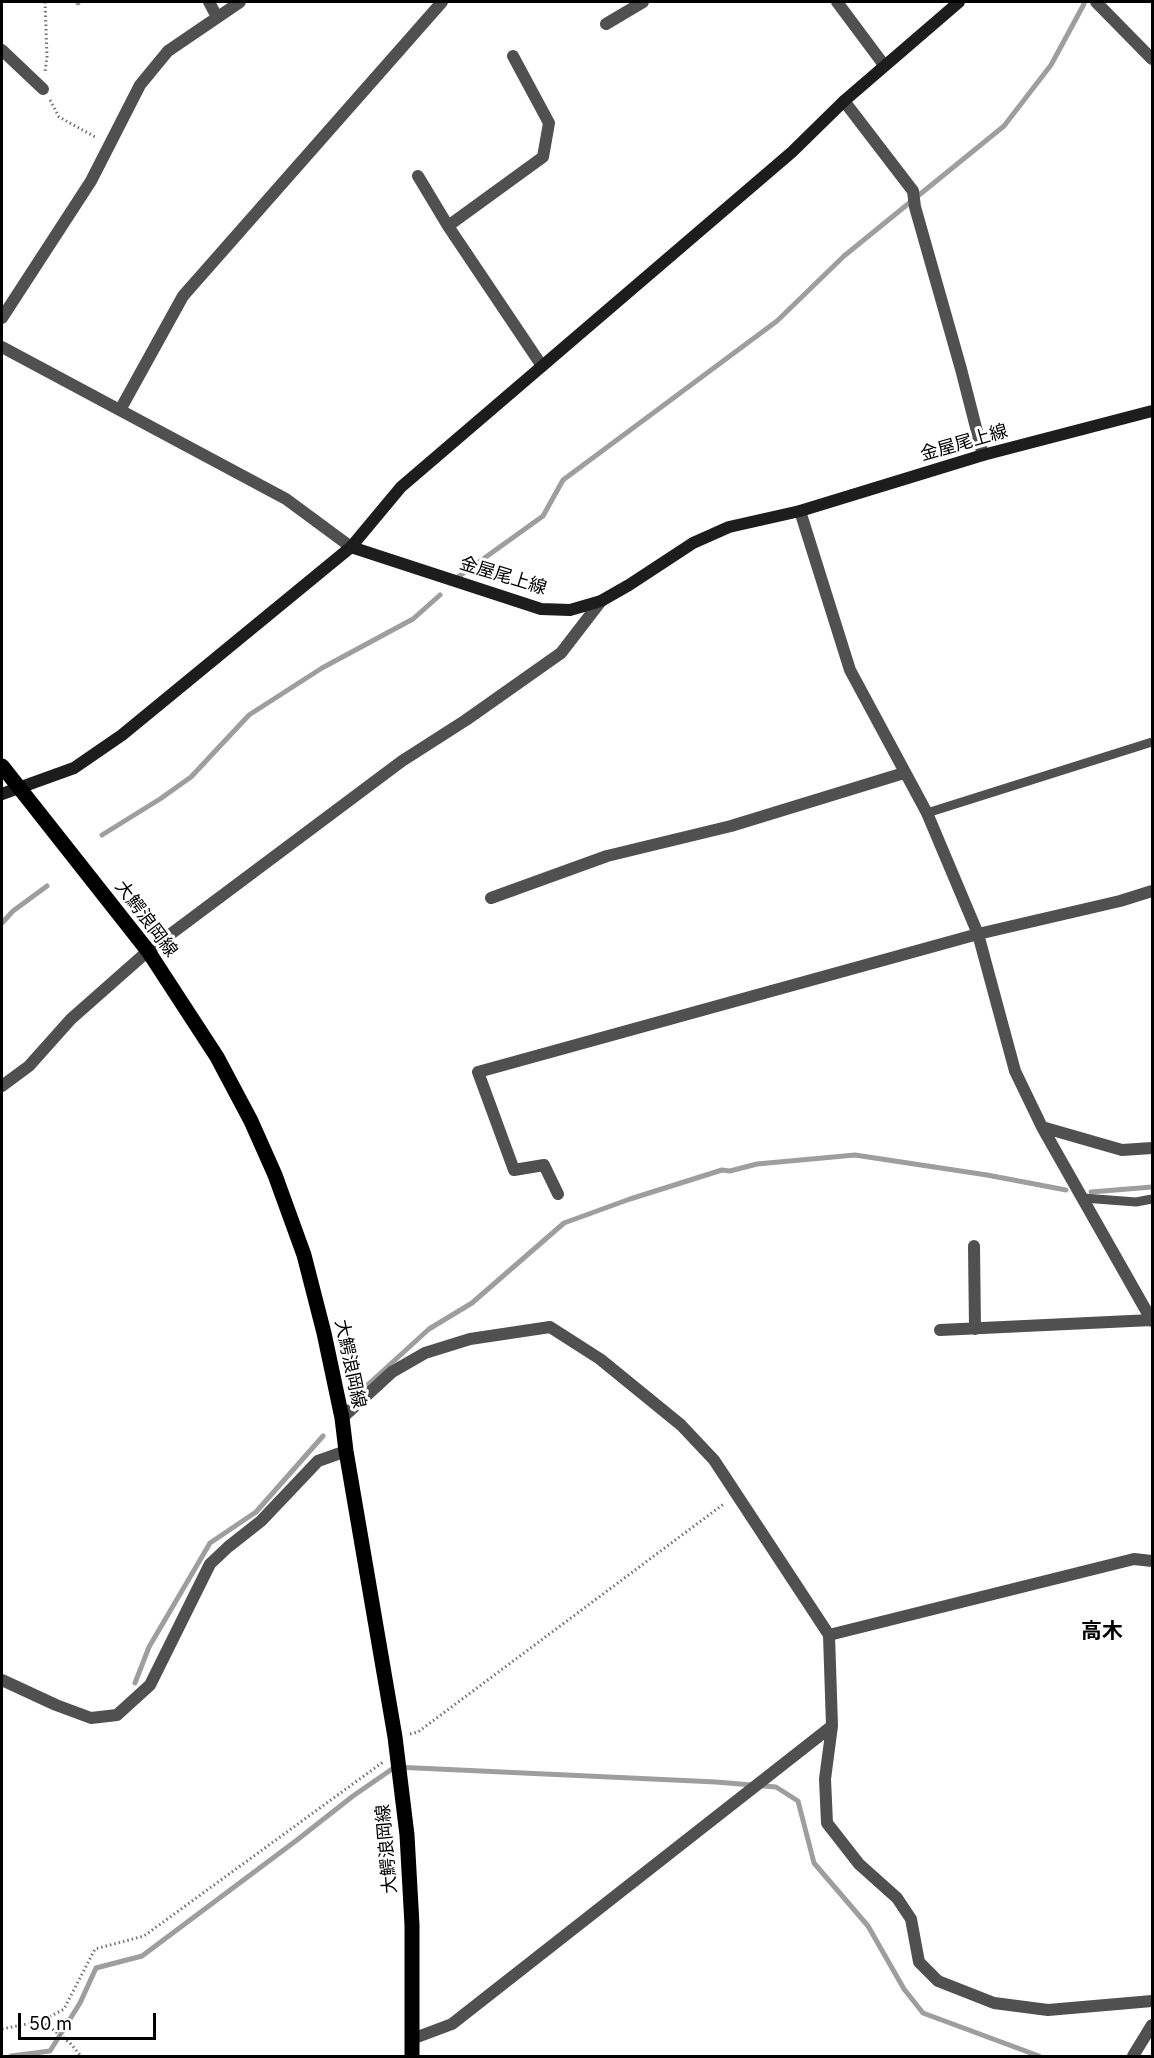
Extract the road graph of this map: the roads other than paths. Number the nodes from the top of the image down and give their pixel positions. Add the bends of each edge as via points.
1 (209, 2) edge
2 (240, 2) edge
3 (442, 2) edge
4 (643, 2) edge
5 (837, 2) edge
6 (1096, 2) edge
7 (954, 3) edge
8 (217, 17) junction
9 (606, 24) dead end
10 (2, 50) edge
11 (513, 56) dead end
12 (1152, 59) edge
13 (884, 65) junction
14 (43, 89) road end
15 (844, 101) junction
16 (418, 176) dead end
17 (448, 226) junction
18 (2, 318) edge
19 (2, 347) edge
20 (542, 366) junction
21 (120, 410) junction
22 (1152, 411) edge
23 (983, 455) junction
24 (800, 511) junction
25 (351, 548) junction
26 (601, 601) junction
27 (1152, 742) edge
28 (2, 766) edge
29 (904, 773) junction
30 (19, 787) junction
31 (2, 794) edge
32 (927, 813) junction
33 (1152, 891) edge
34 (491, 898) dead end
35 (978, 934) junction
36 (148, 951) junction
37 (2, 1086) edge
38 (1042, 1127) junction
39 (1152, 1148) edge
40 (558, 1194) dead end
41 (1083, 1198) junction
42 (1152, 1199) edge
43 (974, 1246) dead end
44 (1152, 1320) edge
45 (975, 1329) junction
46 (940, 1330) dead end
47 (342, 1418) junction
48 (345, 1451) junction
49 (1152, 1561) edge
50 (829, 1635) junction
51 (2, 1680) edge
52 (832, 1726) junction
53 (1152, 2001) edge
54 (1152, 2025) edge
55 (412, 2039) junction
56 (412, 2056) edge
57 (1133, 2056) edge

1 - 8 street
2 - 8 street
3 - 21 street via 183,296
4 - 9 street
5 - 13 street
6 - 12 street
7 - 13 main road
8 - 18 street via 168,51 140,85 91,181
10 - 14 street
11 - 17 street via 549,123 543,157
13 - 15 main road
15 - 20 main road via 792,152
15 - 23 street via 913,191
16 - 17 street
17 - 20 street
19 - 21 street
20 - 25 main road via 401,487
21 - 25 street via 286,499
22 - 23 main road, 金屋尾上線
23 - 24 main road, 金屋尾上線
24 - 26 main road, 金屋尾上線 via 729,527 693,543
24 - 29 street via 850,670
25 - 26 main road, 金屋尾上線 via 541,609 570,610
25 - 30 main road via 122,735 74,768
26 - 36 street via 561,653 402,761
27 - 32 lane
28 - 30 main road, 大鰐浪岡線
29 - 32 street
29 - 34 street via 731,826 607,856
30 - 31 main road
30 - 36 main road, 大鰐浪岡線
32 - 35 street
33 - 35 street
35 - 38 street via 1015,1071
35 - 40 street via 478,1072 514,1170 544,1165
36 - 37 street via 71,1019 29,1066
36 - 47 main road, 大鰐浪岡線 via 217,1057 275,1175 304,1255
38 - 39 street via 1122,1150
38 - 41 street
41 - 42 lane via 1136,1202
41 - 44 street
43 - 45 street
44 - 45 street
45 - 46 street
47 - 48 main road, 大鰐浪岡線
47 - 50 street via 392,1372 425,1353 470,1339 550,1327 600,1359 681,1425 714,1460
48 - 51 street via 318,1461 261,1521 210,1564 150,1685 117,1714 91,1718
48 - 55 main road, 大鰐浪岡線 via 396,1745 407,1835
49 - 50 street via 1134,1559
50 - 52 street
52 - 53 street via 825,1779 827,1823 859,1864 897,1898 911,1919 919,1962 938,1981 994,2003 1048,2010
52 - 55 street via 452,2024
54 - 57 street
55 - 56 main road, 大鰐浪岡線

